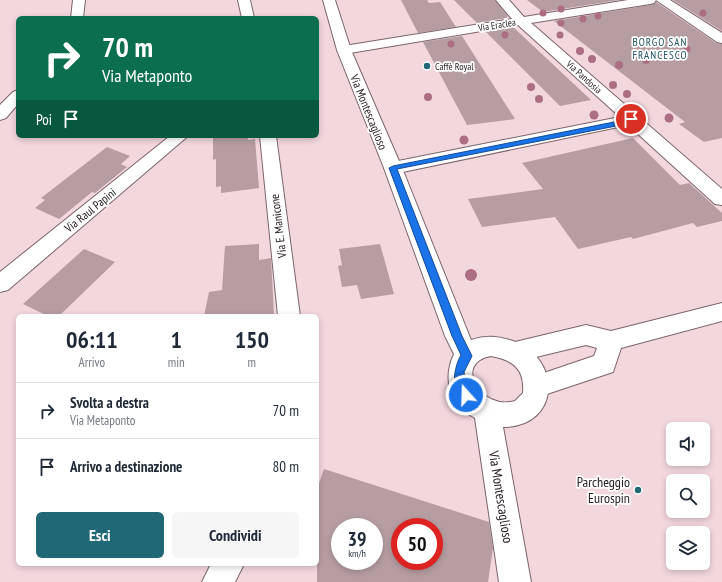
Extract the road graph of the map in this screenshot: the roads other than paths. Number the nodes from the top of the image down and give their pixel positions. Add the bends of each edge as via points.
1 (79, 0) edge
2 (244, 0) edge
3 (329, 0) edge
4 (502, 0) edge
5 (650, 0) edge
6 (662, 0) edge
7 (78, 16) edge
8 (248, 16) edge
9 (521, 21) junction
10 (722, 39) edge
11 (344, 50) junction
12 (16, 97) edge
13 (0, 115) edge
14 (631, 119) junction
15 (178, 138) edge
16 (268, 138) edge
17 (393, 168) junction
18 (722, 199) edge
19 (0, 284) edge
20 (722, 312) edge
21 (289, 314) edge
22 (611, 341) junction
23 (515, 352) junction
24 (467, 356) junction
25 (538, 386) junction
26 (487, 412) junction
27 (227, 566) edge
28 (218, 582) edge
29 (515, 582) edge

1 - 7 street
2 - 8 street
3 - 11 street, Via Montescaglioso
4 - 9 street, Via Pandosia
5 - 9 street, Via Eraclea
6 - 10 street
9 - 11 street, Via Eraclea
9 - 14 street, Via Pandosia
11 - 17 street, Via Montescaglioso
12 - 13 street
14 - 17 street
14 - 18 street, Via Pandosia
15 - 19 street, Via Raul Papini
16 - 21 street, Via E. Manicone
17 - 24 street, Via Montescaglioso
20 - 22 street
22 - 23 street via 586,334
22 - 25 street via 604,364
23 - 24 street via 508,348 491,346 475,349
23 - 25 street via 534,370
24 - 26 street via 459,372 461,388 471,402
25 - 26 street via 534,400 522,411 506,415
26 - 29 street, Via Montescaglioso
27 - 28 street

